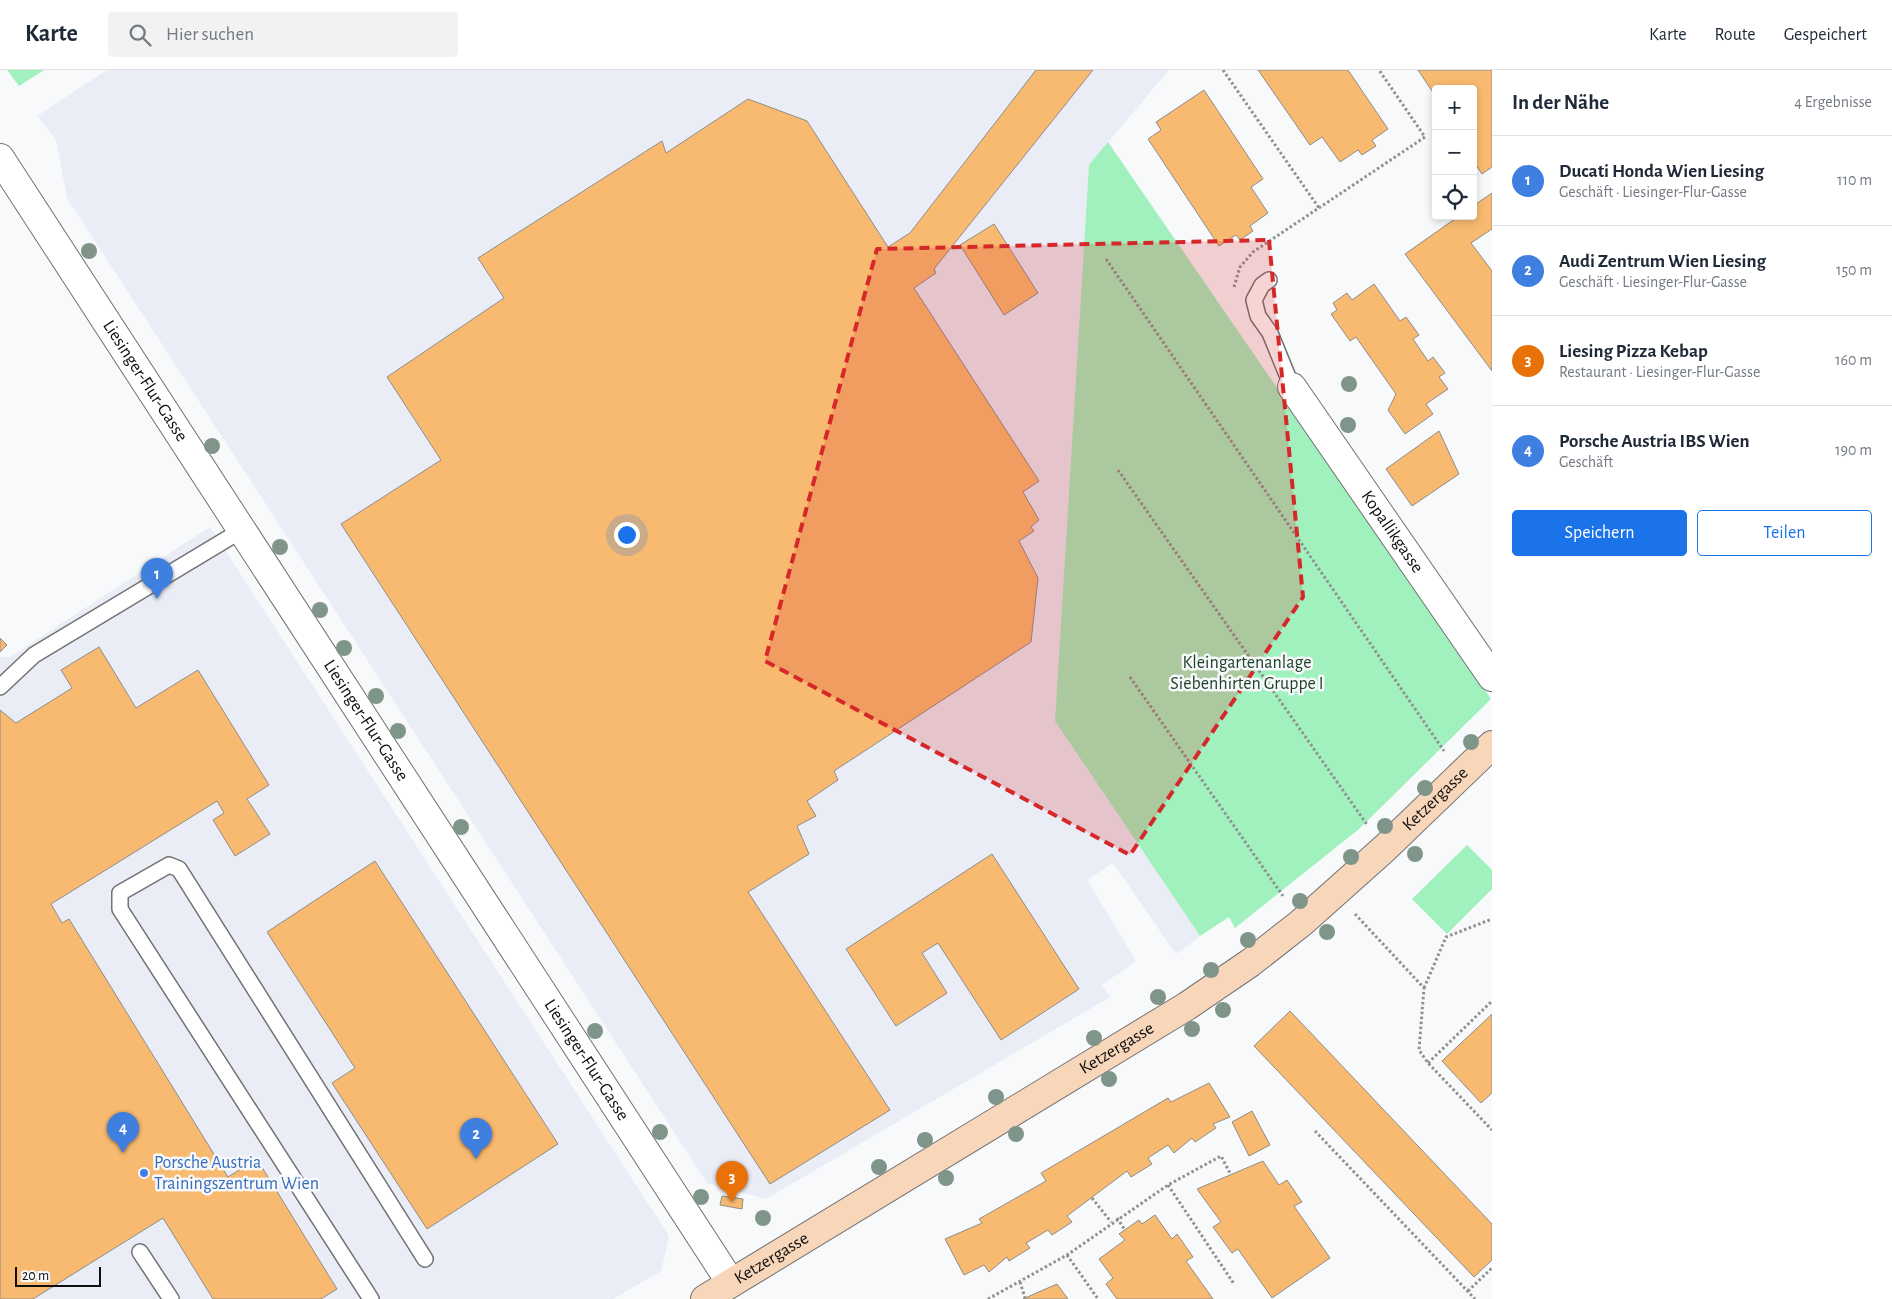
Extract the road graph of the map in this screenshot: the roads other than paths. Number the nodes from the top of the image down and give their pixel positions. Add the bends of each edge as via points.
1 (0, 158) edge
2 (1269, 280) dead end
3 (1292, 386) joint
4 (242, 530) junction
5 (1492, 677) edge
6 (0, 687) edge
7 (1492, 745) edge
8 (140, 1252) dead end
9 (425, 1259) dead end
10 (731, 1283) junction
11 (171, 1299) edge
12 (371, 1299) edge
13 (705, 1299) edge

1 - 4 street, Liesinger-Flur-Gasse
2 - 3 lane via 1262,285 1254,300 1258,316 1270,332
3 - 5 street, Kopallikgasse
4 - 6 lane via 34,655
4 - 10 street, Liesinger-Flur-Gasse
7 - 10 main road, Ketzergasse via 1336,893 1250,963 1187,1006
8 - 11 lane
9 - 12 lane via 179,869 169,864 120,893 120,909
10 - 13 main road, Ketzergasse

